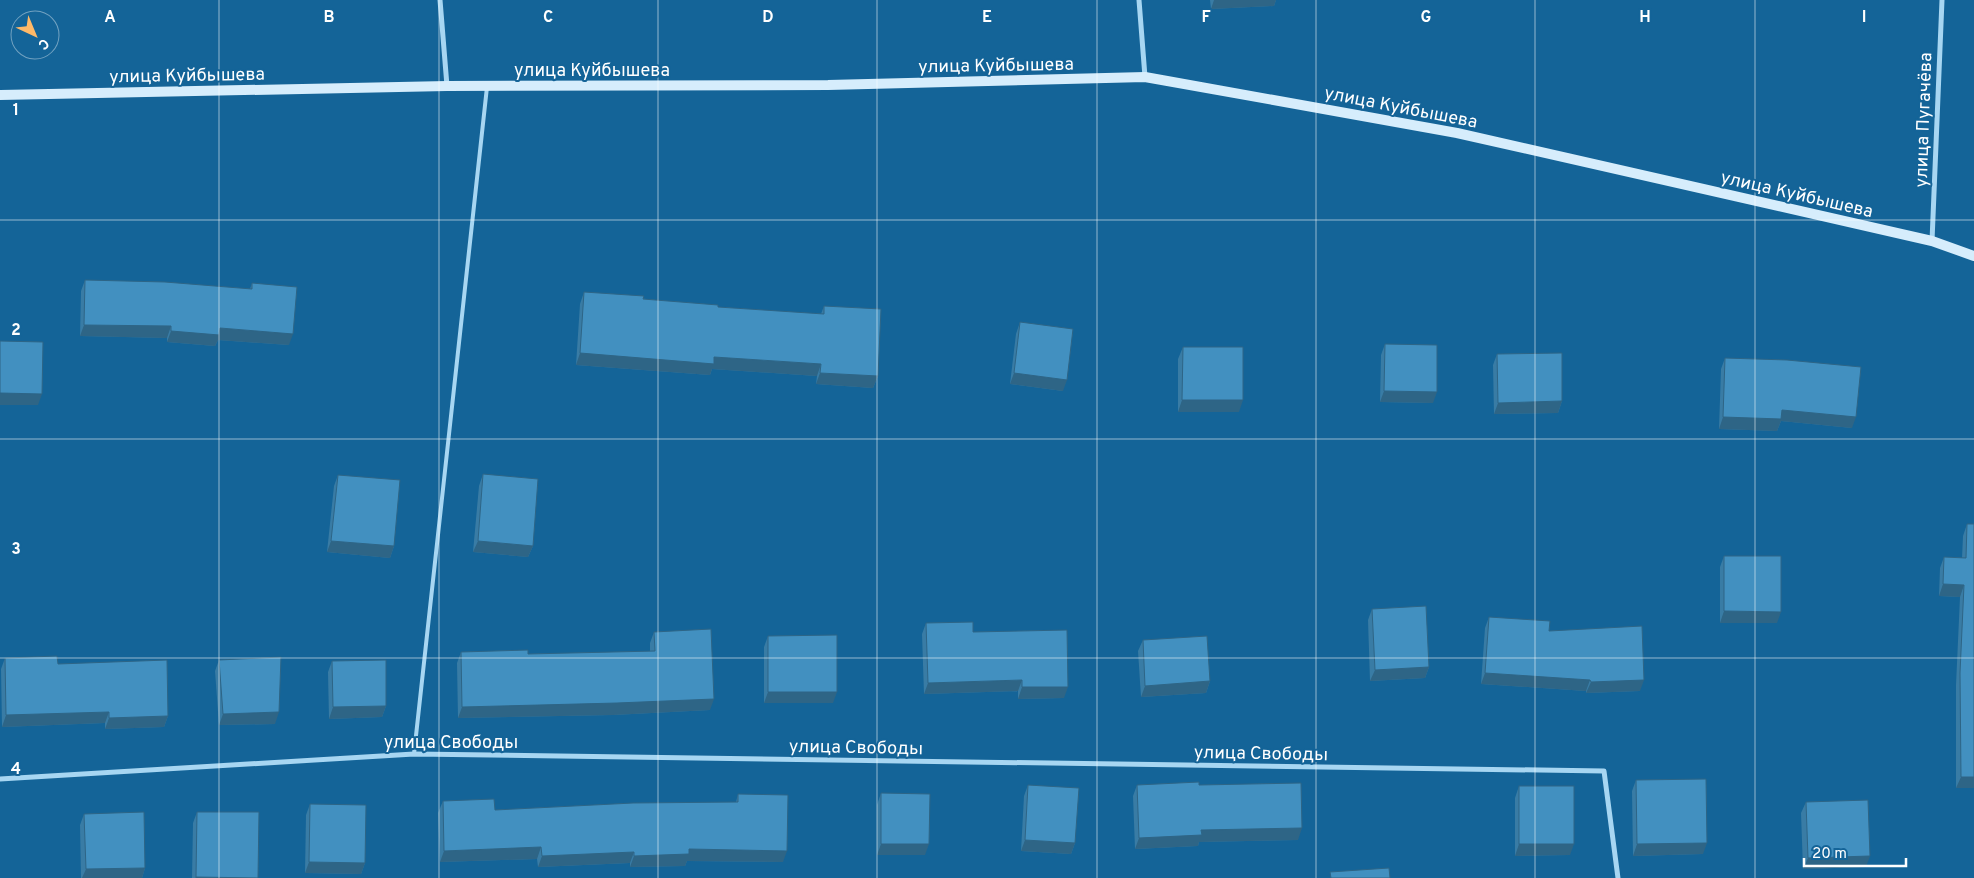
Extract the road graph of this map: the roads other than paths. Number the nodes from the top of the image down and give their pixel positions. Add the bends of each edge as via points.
1 (440, 0) edge
2 (1139, 0) edge
3 (1942, 0) edge
4 (1145, 77) junction
5 (447, 86) junction
6 (487, 87) junction
7 (0, 95) edge
8 (1932, 241) junction
9 (1974, 256) edge
10 (414, 754) junction
11 (0, 779) edge
12 (1618, 878) edge

1 - 5 street
2 - 4 street
3 - 8 street, улица Пугачёва
4 - 6 main road, улица Куйбышева via 828,85
4 - 8 main road, улица Куйбышева via 1457,133
5 - 6 main road, улица Куйбышева
5 - 7 main road, улица Куйбышева
6 - 10 lane
8 - 9 main road, улица Куйбышева
10 - 11 street, улица Свободы
10 - 12 street, улица Свободы via 1604,771

